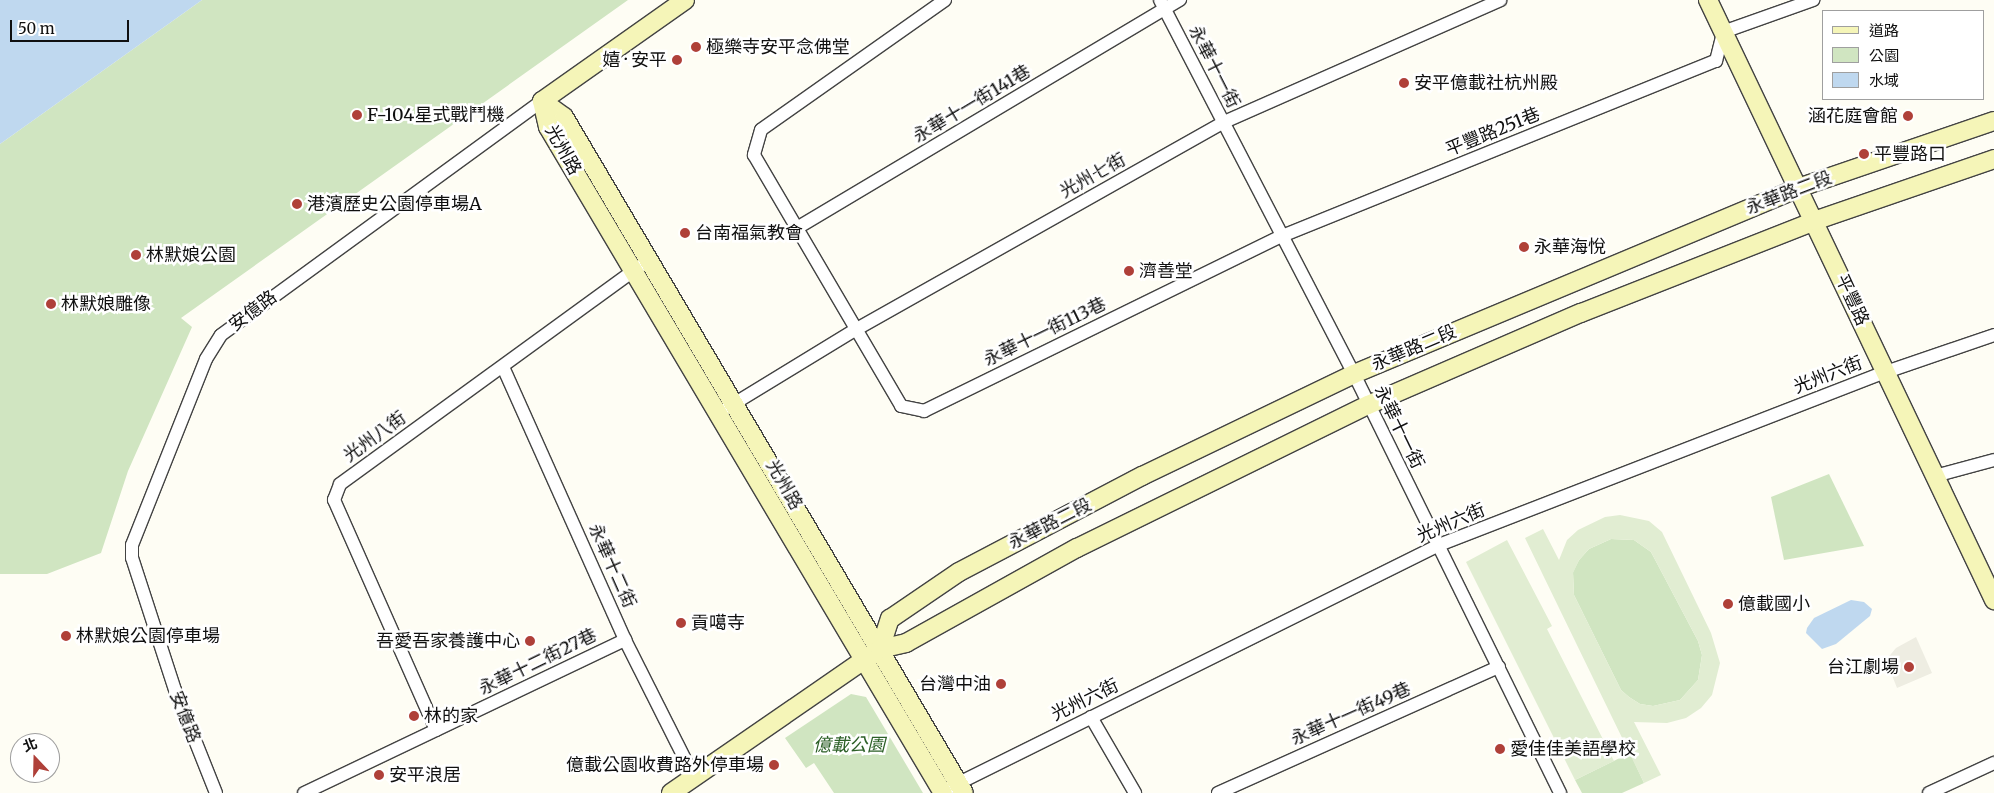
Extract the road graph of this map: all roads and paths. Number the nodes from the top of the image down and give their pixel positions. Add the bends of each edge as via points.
1 (685, 0) edge
2 (945, 0) edge
3 (1180, 0) edge
4 (1500, 0) edge
5 (1708, 0) edge
6 (1813, 0) edge
7 (1163, 4) edge
8 (1723, 32) junction
9 (542, 101) junction
10 (1994, 121) edge
11 (1224, 122) junction
12 (1994, 159) edge
13 (1798, 188) junction
14 (1814, 221) junction
15 (797, 228) junction
16 (1282, 236) junction
17 (648, 260) junction
18 (634, 272) junction
19 (855, 330) junction
20 (1994, 335) edge
21 (503, 367) junction
22 (1886, 372) junction
23 (1354, 374) junction
24 (736, 403) junction
25 (1368, 405) junction
26 (719, 413) junction
27 (1994, 460) edge
28 (1935, 476) junction
29 (1439, 545) junction
30 (1994, 599) edge
31 (625, 640) junction
32 (880, 649) junction
33 (863, 661) junction
34 (1499, 667) junction
35 (1091, 716) junction
36 (436, 730) junction
37 (1994, 763) edge
38 (694, 777) junction
39 (961, 788) edge
40 (942, 792) edge
41 (1558, 792) edge
42 (216, 793) edge
43 (304, 793) edge
44 (671, 793) edge
45 (1135, 793) edge
46 (1218, 793) edge
47 (1929, 793) edge

1 - 9 street, 安億路
2 - 15 street, 永華十一街113巷 via 761,130 754,155
3 - 7 street, 永華十一街141巷
4 - 11 street, 光州七街
5 - 8 street, 平豐路
6 - 8 street
7 - 11 street, 永華十一街
7 - 15 street, 永華十一街141巷
8 - 13 street, 平豐路
8 - 16 street, 平豐路251巷 via 1716,61
9 - 17 street, 光州路 via 564,117
9 - 18 street, 光州路 via 548,127
9 - 42 street, 安億路 via 221,335 206,359 132,546 132,558 174,690
10 - 13 street, 永華路二段
11 - 16 street, 永華十一街
11 - 19 street, 光州七街
12 - 14 street, 永華路二段
13 - 14 street, 平豐路
13 - 23 street, 永華路二段
14 - 22 street, 平豐路
14 - 25 street, 永華路二段 via 1580,313
15 - 19 street, 永華十一街113巷
16 - 19 street, 永華十一街113巷 via 924,411 901,406
16 - 23 street, 永華十一街
17 - 18 street, 光州八街
17 - 24 street, 光州路
18 - 21 street, 光州八街
18 - 26 street, 光州路
19 - 24 street, 光州七街
20 - 22 street, 光州六街
21 - 31 street, 永華十二街
21 - 36 street, 光州八街 via 340,484 334,500
22 - 28 street, 平豐路
22 - 29 street, 光州六街
23 - 25 street, 永華十一街
23 - 32 street, 永華路二段 via 1134,480 959,572 890,619
24 - 26 street, 光州七街
24 - 32 street, 光州路
25 - 29 street, 永華十一街
25 - 32 street, 永華路二段 via 1077,548 906,643
26 - 33 street, 光州路
27 - 28 street
28 - 30 street, 平豐路
29 - 34 street, 永華十一街
29 - 35 street, 光州六街
31 - 36 street, 永華十二街27巷
31 - 38 street, 永華十二街
32 - 33 street, 永華路二段
32 - 39 street, 光州路
33 - 38 street, 永華路二段
33 - 40 street, 光州路
34 - 41 street, 永華十一街
34 - 46 street, 永華十一街49巷
35 - 39 street, 光州六街
35 - 45 street
36 - 43 street, 永華十二街27巷
37 - 47 street
38 - 44 street, 永華路二段
39 - 40 street, 光州六街

